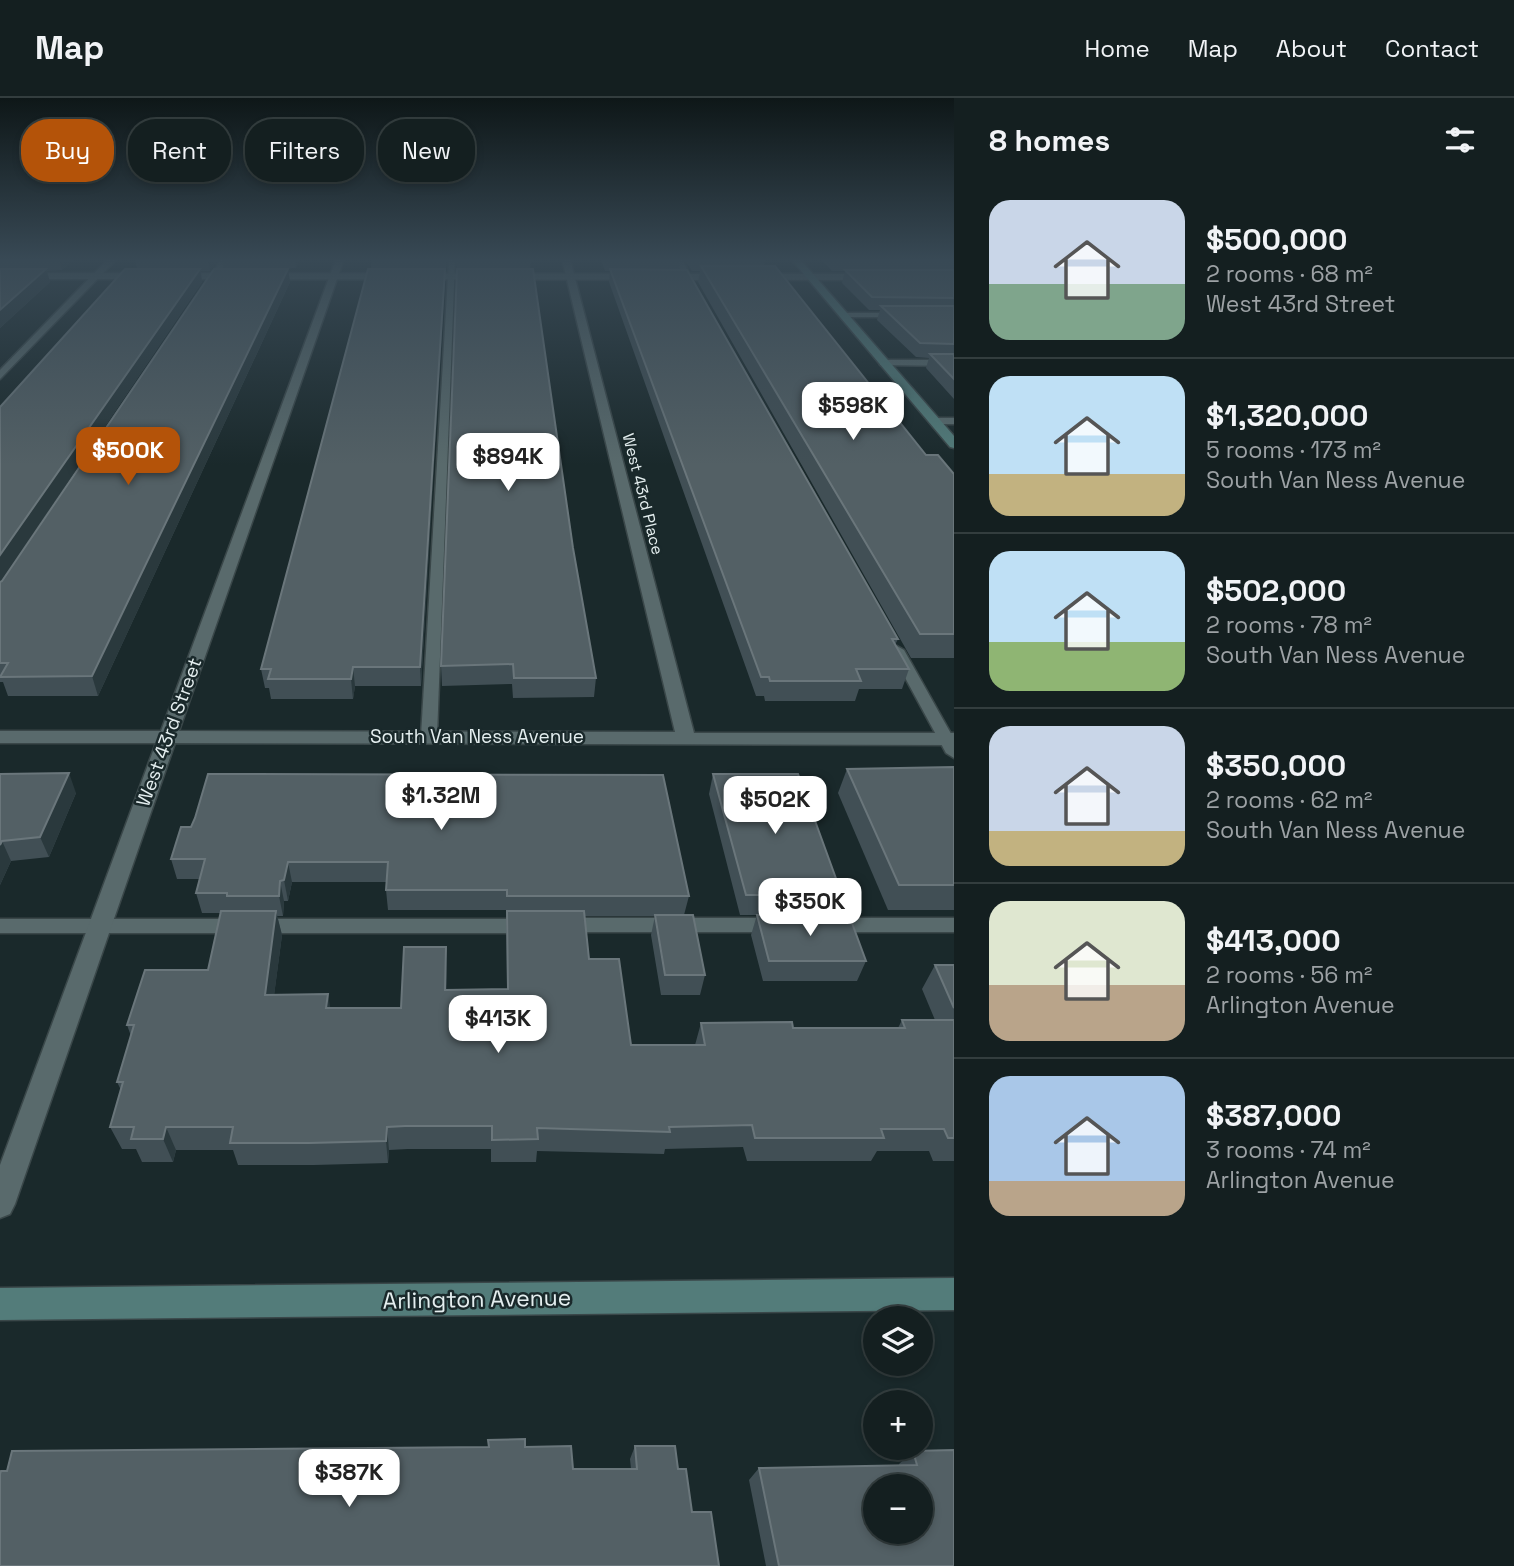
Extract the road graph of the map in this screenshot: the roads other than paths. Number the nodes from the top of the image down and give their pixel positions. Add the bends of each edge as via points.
1 (47, 328) edge
2 (315, 328) edge
3 (449, 328) edge
4 (583, 328) edge
5 (854, 328) edge
6 (884, 363) junction
7 (954, 363) edge
8 (0, 376) edge
9 (935, 421) junction
10 (954, 422) edge
11 (954, 444) edge
12 (892, 642) edge
13 (429, 736) junction
14 (0, 737) edge
15 (167, 737) junction
16 (686, 737) junction
17 (952, 743) edge
18 (954, 925) edge
19 (0, 926) edge
20 (101, 926) junction
21 (0, 1204) edge
22 (954, 1294) edge
23 (0, 1304) edge

1 - 8 street
2 - 15 street, West 43rd Street
3 - 13 lane
4 - 16 street, West 43rd Place
5 - 6 main road
6 - 7 street
6 - 9 main road
9 - 10 lane
9 - 11 main road
12 - 17 lane
13 - 15 street, South Van Ness Avenue
13 - 16 street, South Van Ness Avenue
14 - 15 street, South Van Ness Avenue
15 - 20 street, West 43rd Street
16 - 17 street, South Van Ness Avenue
18 - 20 lane
19 - 20 lane
20 - 21 street, West 43rd Street
22 - 23 main road, Arlington Avenue

